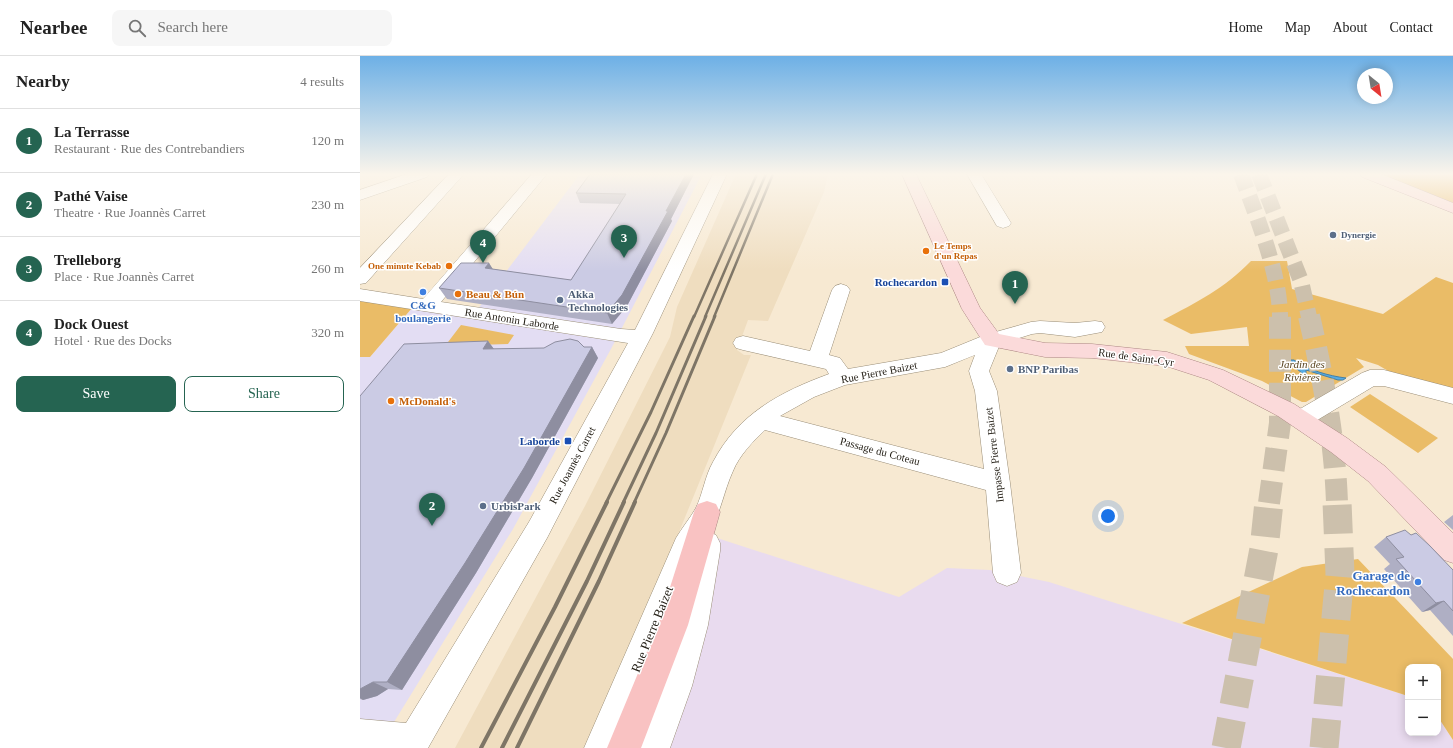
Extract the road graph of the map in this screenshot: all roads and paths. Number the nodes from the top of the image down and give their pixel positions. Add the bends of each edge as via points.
1 (427, 206) edge
2 (513, 206) edge
3 (704, 206) edge
4 (924, 206) edge
5 (993, 206) edge
6 (1003, 223) dead end
7 (360, 279) edge
8 (842, 290) dead end
9 (360, 295) edge
10 (428, 306) junction
11 (1096, 327) dead end
12 (640, 337) junction
13 (992, 340) junction
14 (743, 343) dead end
15 (817, 359) junction
16 (842, 378) junction
17 (1453, 396) edge
18 (1301, 419) junction
19 (761, 420) junction
20 (998, 483) junction
21 (707, 512) junction
22 (1453, 551) edge
23 (1007, 573) dead end
24 (360, 734) edge
25 (412, 744) edge
26 (601, 748) edge
27 (624, 748) edge
28 (653, 748) edge

1 - 7 street
2 - 10 street
3 - 12 street, Rue Joannès Carret
4 - 13 main road via 971,309
5 - 6 street
8 - 15 street
9 - 10 street, Rue Antonin Laborde
10 - 12 street, Rue Antonin Laborde
11 - 13 street, Rue Pierre Baizet via 1076,330 1031,328
12 - 25 street, Rue Joannès Carret via 538,530
13 - 16 street, Rue Pierre Baizet via 945,360
13 - 18 main road, Rue de Saint-Cyr via 1045,350 1092,351 1167,359 1216,375
13 - 20 street, Impasse Pierre Baizet via 980,371 986,391
14 - 15 street
15 - 16 street via 833,363
16 - 19 street, Rue Pierre Baizet via 806,391 775,408
17 - 18 street via 1384,378 1370,378
18 - 22 main road, Rue de Saint-Cyr via 1377,474
19 - 20 street, Passage du Coteau
19 - 21 street, Rue Pierre Baizet via 745,434 722,467
20 - 23 street, Impasse Pierre Baizet
21 - 26 street, Rue Pierre Baizet via 685,547
21 - 27 highway via 673,625
21 - 28 street, Rue Pierre Baizet via 707,551 692,625 676,686
24 - 25 street

